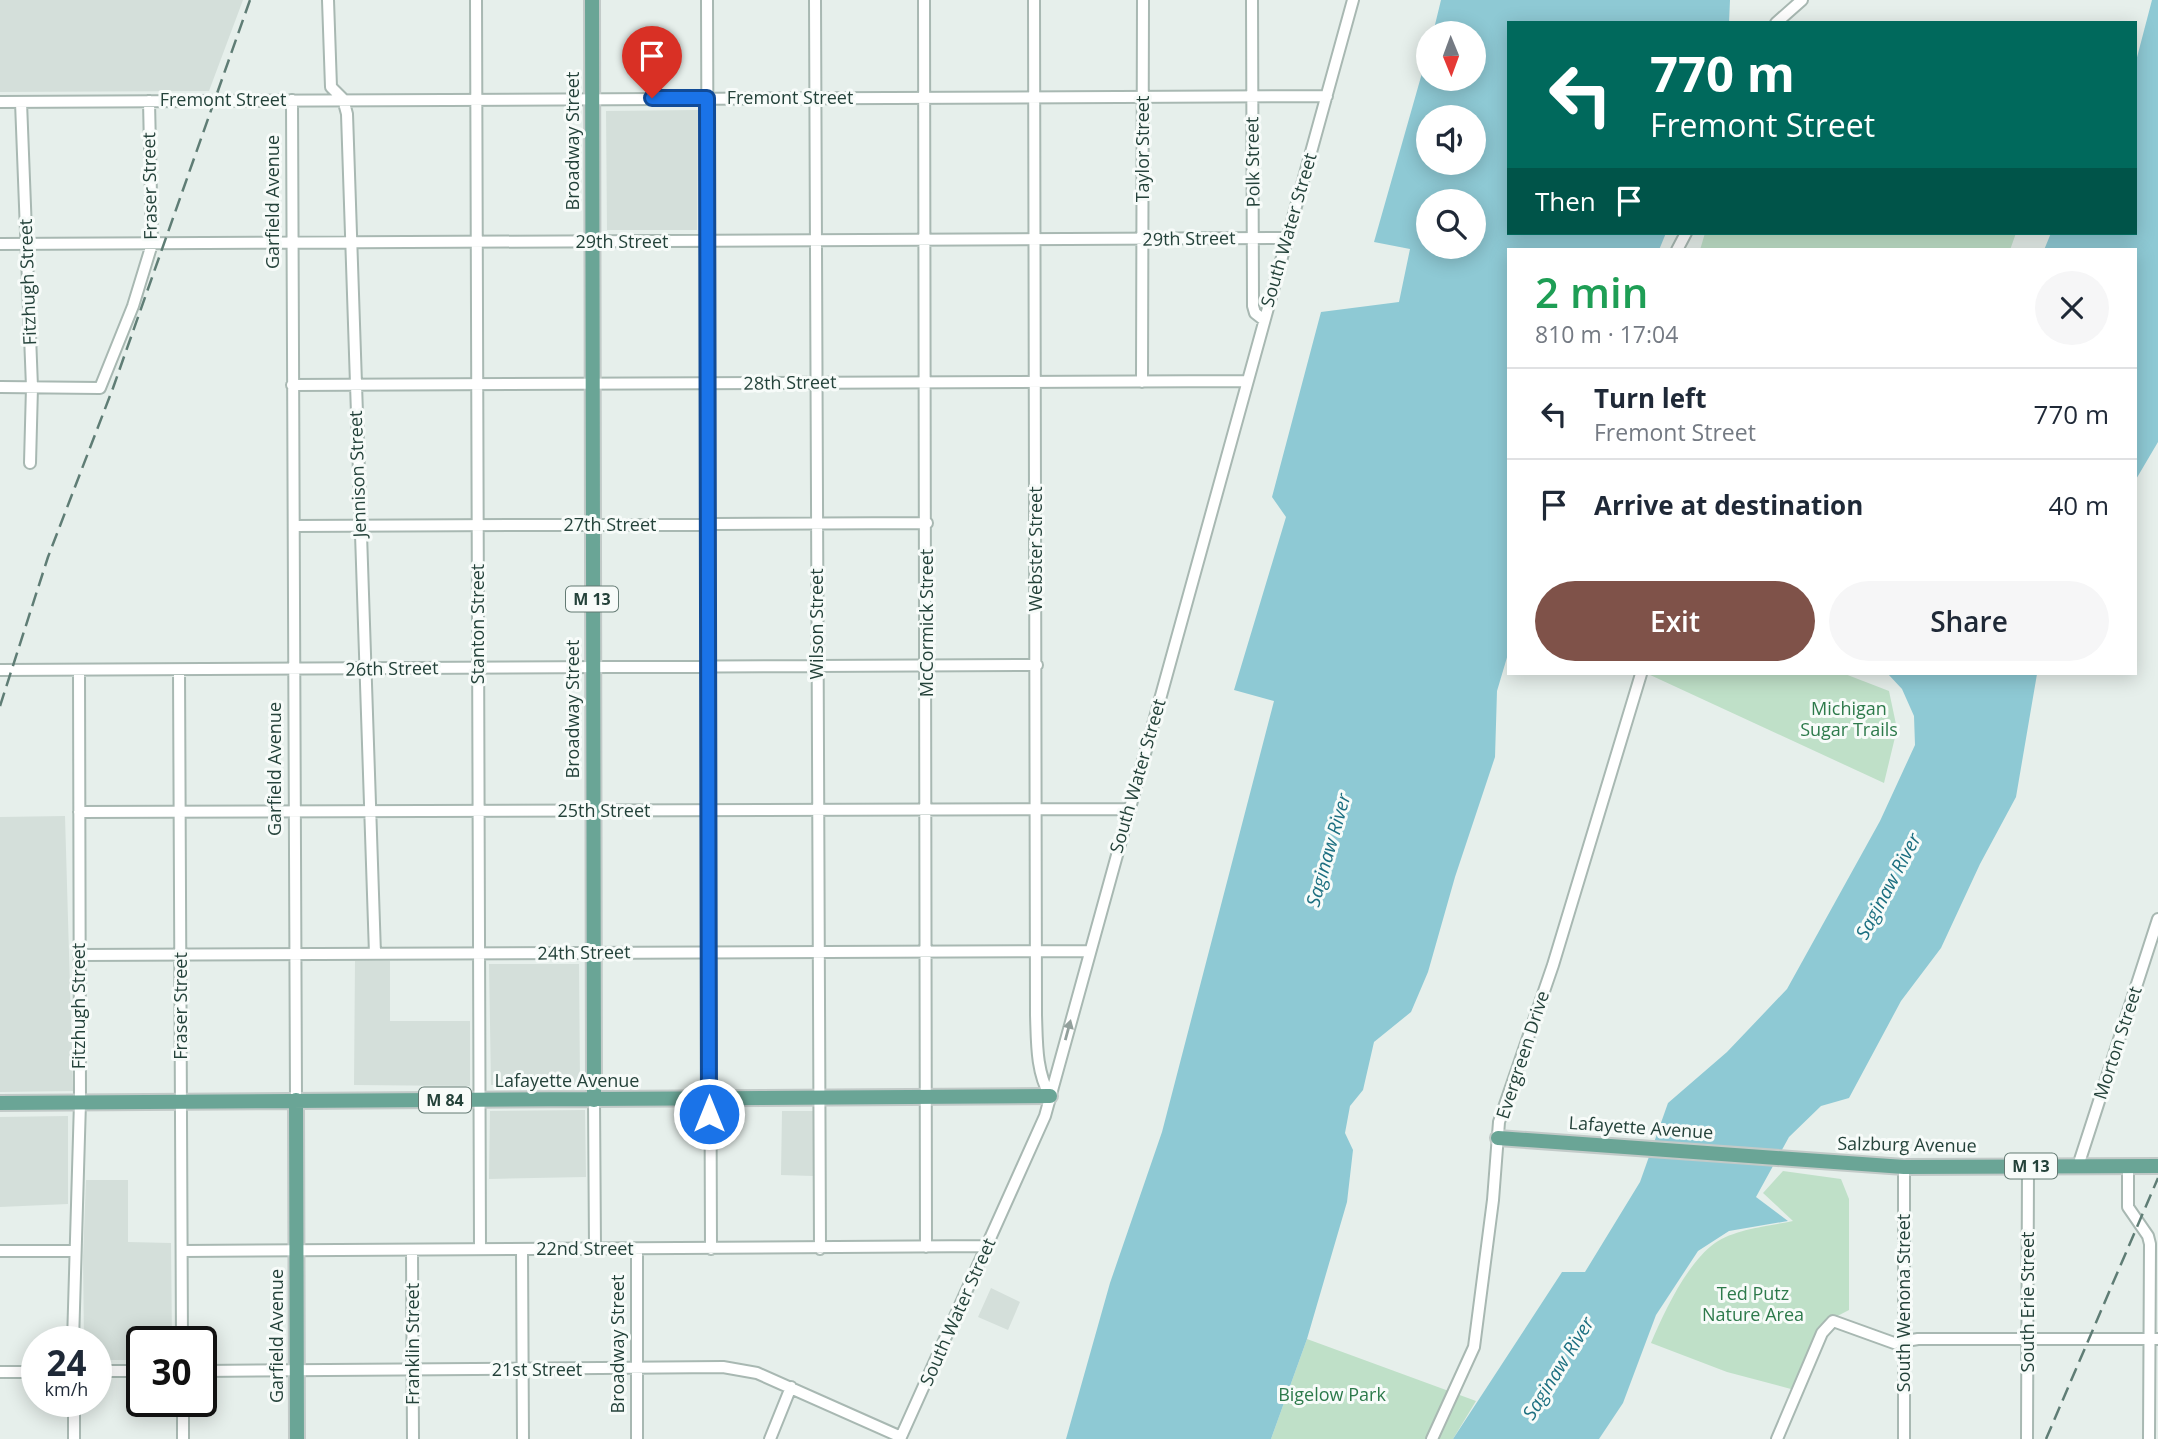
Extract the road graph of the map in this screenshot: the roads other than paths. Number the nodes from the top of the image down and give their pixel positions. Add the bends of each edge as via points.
1 (328, 0) edge
2 (476, 0) edge
3 (592, 0) edge
4 (707, 0) edge
5 (815, 0) edge
6 (924, 0) edge
7 (1034, 0) edge
8 (1143, 0) edge
9 (1252, 0) edge
10 (1353, 0) edge
11 (1802, 0) edge
12 (1778, 21) edge
13 (1252, 95) junction
14 (1327, 96) junction
15 (1143, 97) junction
16 (592, 98) junction
17 (707, 98) junction
18 (816, 98) junction
19 (925, 98) junction
20 (1034, 98) junction
21 (343, 99) junction
22 (292, 100) junction
23 (475, 100) junction
24 (149, 101) junction
25 (0, 102) edge
26 (20, 102) junction
27 (1254, 237) junction
28 (1287, 238) junction
29 (816, 240) junction
30 (925, 240) junction
31 (1034, 240) junction
32 (1143, 240) junction
33 (352, 242) junction
34 (592, 242) junction
35 (707, 242) junction
36 (293, 243) junction
37 (478, 243) junction
38 (0, 244) edge
39 (152, 244) junction
40 (27, 245) junction
41 (1264, 320) junction
42 (1034, 381) junction
43 (1246, 381) junction
44 (926, 382) junction
45 (1142, 382) junction
46 (817, 383) junction
47 (591, 384) junction
48 (708, 384) junction
49 (292, 385) junction
50 (356, 386) junction
51 (477, 386) junction
52 (0, 387) edge
53 (32, 387) junction
54 (30, 463) dead end
55 (927, 523) junction
56 (707, 524) junction
57 (817, 524) junction
58 (592, 525) junction
59 (294, 526) junction
60 (477, 526) junction
61 (360, 527) junction
62 (1037, 665) junction
63 (818, 666) junction
64 (927, 666) junction
65 (593, 667) junction
66 (708, 667) junction
67 (478, 668) junction
68 (294, 669) junction
69 (0, 670) edge
70 (79, 670) junction
71 (179, 670) junction
72 (365, 670) junction
73 (1641, 675) edge
74 (1037, 808) junction
75 (1130, 808) junction
76 (593, 810) junction
77 (709, 810) junction
78 (818, 810) junction
79 (927, 810) junction
80 (478, 811) junction
81 (79, 812) junction
82 (180, 812) junction
83 (294, 812) junction
84 (370, 812) junction
85 (2158, 919) edge
86 (1037, 951) junction
87 (1089, 951) junction
88 (818, 952) junction
89 (927, 952) junction
90 (594, 953) junction
91 (709, 953) junction
92 (181, 954) junction
93 (375, 954) junction
94 (478, 954) junction
95 (79, 955) junction
96 (296, 955) junction
97 (1050, 1096) junction
98 (926, 1098) junction
99 (818, 1099) junction
100 (296, 1100) junction
101 (479, 1100) junction
102 (594, 1100) junction
103 (709, 1100) junction
104 (80, 1102) junction
105 (181, 1102) junction
106 (0, 1103) edge
107 (1498, 1138) junction
108 (1782, 1157) joint
109 (2028, 1166) junction
110 (2078, 1166) junction
111 (2128, 1166) junction
112 (2158, 1166) edge
113 (1904, 1167) junction
114 (988, 1246) junction
115 (926, 1247) junction
116 (480, 1249) junction
117 (522, 1249) junction
118 (595, 1249) junction
119 (636, 1249) junction
120 (711, 1249) junction
121 (820, 1249) junction
122 (297, 1250) junction
123 (412, 1250) junction
124 (0, 1251) edge
125 (74, 1251) junction
126 (182, 1251) junction
127 (74, 1326) edge
128 (182, 1326) edge
129 (2027, 1338) junction
130 (2154, 1339) edge
131 (1904, 1342) junction
132 (297, 1369) junction
133 (637, 1369) junction
134 (413, 1370) junction
135 (217, 1371) edge
136 (522, 1371) junction
137 (0, 1372) edge
138 (21, 1372) edge
139 (791, 1387) junction
140 (74, 1417) edge
141 (183, 1417) edge
142 (900, 1438) edge
143 (74, 1439) edge
144 (183, 1439) edge
145 (297, 1439) edge
146 (413, 1439) edge
147 (523, 1439) edge
148 (637, 1439) edge
149 (770, 1439) edge
150 (1432, 1439) edge
151 (1777, 1439) edge
152 (1904, 1439) edge
153 (2027, 1439) edge
154 (2149, 1439) edge

1 - 21 street, Jennison Street via 331,88
2 - 23 street, Stanton Street
3 - 16 main road, Broadway Street / M 13
4 - 17 street
5 - 18 street, Wilson Street
6 - 19 street, McCormick Street
7 - 20 street, Webster Street
8 - 15 street, Taylor Street
9 - 13 street, Polk Street
10 - 14 street, South Water Street
11 - 12 street
13 - 14 street, Fremont Street
13 - 15 street, Fremont Street
13 - 27 street, Polk Street
14 - 28 street, South Water Street
15 - 20 street, Fremont Street
15 - 32 street, Taylor Street
16 - 17 street, Fremont Street
16 - 23 street, Fremont Street
16 - 34 main road, Broadway Street / M 13
17 - 18 street, Fremont Street
17 - 35 street
18 - 19 street, Fremont Street
18 - 29 street, Wilson Street
19 - 20 street, Fremont Street
19 - 30 street, McCormick Street
20 - 31 street, Webster Street
21 - 22 street, Fremont Street
21 - 23 street, Fremont Street
21 - 33 street, Jennison Street
22 - 24 street, Fremont Street
22 - 36 street, Garfield Avenue
23 - 37 street, Stanton Street
24 - 26 street, Fremont Street
24 - 39 street, Fraser Street
25 - 26 street, Fremont Street
26 - 40 street, Fitzhugh Street
27 - 28 street, 29th Street
27 - 32 street, 29th Street
27 - 41 street, Polk Street via 1253,306
28 - 41 street, South Water Street
29 - 30 street, 29th Street
29 - 35 street, 29th Street
29 - 46 street, Wilson Street
30 - 31 street, 29th Street
30 - 44 street, McCormick Street
31 - 32 street, 29th Street
31 - 42 street, Webster Street
32 - 45 street, Taylor Street
33 - 36 street, 29th Street
33 - 37 street, 29th Street
33 - 50 street, Jennison Street
34 - 35 street, 29th Street
34 - 37 street, 29th Street
34 - 47 main road, Broadway Street / M 13
35 - 48 street
36 - 39 street, 29th Street
36 - 49 street, Garfield Avenue
37 - 51 street, Stanton Street
38 - 40 street, 29th Street
39 - 40 street, 29th Street
39 - 53 street, Fraser Street via 100,388
40 - 53 street, Fitzhugh Street
41 - 43 street, South Water Street
42 - 44 street, 28th Street
42 - 45 street, 28th Street
42 - 62 street, Webster Street
43 - 45 street, 28th Street
43 - 75 street, South Water Street
44 - 46 street, 28th Street
44 - 55 street, McCormick Street
46 - 48 street, 28th Street
46 - 57 street, Wilson Street
47 - 48 street, 28th Street
47 - 51 street, 28th Street
47 - 58 main road, Broadway Street / M 13
48 - 56 street
49 - 50 street, 28th Street
49 - 59 street, Garfield Avenue
50 - 51 street, 28th Street
50 - 61 street, Jennison Street
51 - 60 street, Stanton Street
52 - 53 street
53 - 54 street, Fitzhugh Street
55 - 57 street, 27th Street
55 - 64 street, McCormick Street
56 - 57 street, 27th Street
56 - 58 street, 27th Street
56 - 66 street
57 - 63 street, Wilson Street
58 - 60 street, 27th Street
58 - 65 main road, Broadway Street / M 13
59 - 61 street, 27th Street
59 - 68 street, Garfield Avenue
60 - 61 street, 27th Street
60 - 67 street, Stanton Street
61 - 72 street, Jennison Street
62 - 64 street, 26th Street
62 - 74 street, Webster Street
63 - 64 street, 26th Street
63 - 66 street, 26th Street
63 - 78 street, Wilson Street
64 - 79 street, McCormick Street
65 - 66 street, 26th Street
65 - 67 street, 26th Street
65 - 76 main road, Broadway Street / M 13
66 - 77 street
67 - 72 street, 26th Street
67 - 80 street, Stanton Street
68 - 71 street, 26th Street
68 - 72 street, 26th Street
68 - 83 street, Garfield Avenue
69 - 70 street, 26th Street
70 - 71 street, 26th Street
70 - 81 street, Fitzhugh Street
71 - 82 street, Fraser Street
72 - 84 street, Jennison Street
73 - 107 street, Evergreen Drive via 1553,965 1499,1122
74 - 75 street, 25th Street
74 - 79 street, 25th Street
74 - 86 street, Webster Street
75 - 87 street, South Water Street
76 - 77 street, 25th Street
76 - 80 street, 25th Street
76 - 90 main road, Broadway Street / M 13
77 - 78 street, 25th Street
77 - 91 street
78 - 79 street, 25th Street
78 - 88 street, Wilson Street
79 - 89 street, McCormick Street
80 - 84 street, 25th Street
80 - 94 street, Stanton Street
81 - 82 street, 25th Street
81 - 95 street, Fitzhugh Street
82 - 83 street, 25th Street
82 - 92 street, Fraser Street
83 - 84 street, 25th Street
83 - 96 street, Garfield Avenue
84 - 93 street, Jennison Street
85 - 110 street, Morton Street
86 - 87 street, 24th Street
86 - 89 street, 24th Street
86 - 97 street, Webster Street via 1038,1054
97 -> 87 street, South Water Street
88 - 89 street, 24th Street
88 - 91 street, 24th Street
88 - 99 street, Wilson Street
89 - 98 street, McCormick Street
90 - 91 street, 24th Street
90 - 94 street, 24th Street
90 - 102 main road, Broadway Street / M 13
91 - 103 street
92 - 95 street, 24th Street
92 - 96 street, 24th Street
92 - 105 street, Fraser Street
93 - 94 street, 24th Street
93 - 96 street, 24th Street
94 - 101 street, Stanton Street
95 - 104 street, Fitzhugh Street
96 - 100 street, Garfield Avenue
97 - 98 main road, Lafayette Avenue
97 - 114 street, South Water Street
98 - 99 main road, Lafayette Avenue
98 - 115 street, McCormick Street
99 - 103 main road, Lafayette Avenue
99 - 121 street, Wilson Street
100 - 101 main road, Lafayette Avenue / M 84
100 - 105 main road, Lafayette Avenue
100 - 122 main road, Garfield Avenue
101 - 102 main road, Lafayette Avenue / M 84
101 - 116 street, Stanton Street
102 - 103 main road, Lafayette Avenue
102 - 118 street, Broadway Street
103 - 120 street
104 - 105 main road, Lafayette Avenue
104 - 106 main road, Lafayette Avenue
104 - 125 street, Fitzhugh Street
105 - 126 street, Fraser Street
107 - 108 main road, Lafayette Avenue / M 13
107 - 150 street, Evergreen Drive via 1474,1347
108 - 113 main road, Salzburg Avenue / M 13
109 - 110 main road, Salzburg Avenue / M 13
109 - 113 main road, Salzburg Avenue / M 13
109 - 129 street, South Erie Street
110 - 111 main road, Salzburg Avenue / M 13
111 - 112 main road, Salzburg Avenue / M 13
111 - 130 street via 2128,1207 2150,1244
113 - 131 street, South Wenona Street
114 - 115 street, 22nd Street
114 - 142 street, South Water Street
115 - 121 street, 22nd Street
116 - 117 street, 22nd Street
116 - 123 street, 22nd Street
117 - 118 street, 22nd Street
117 - 136 street
118 - 119 street, 22nd Street
119 - 120 street, 22nd Street
119 - 133 street, Broadway Street
120 - 121 street, 22nd Street
122 - 123 street, 22nd Street
122 - 126 street, 22nd Street
122 - 132 main road, Garfield Avenue
123 - 134 street, Franklin Street
124 - 125 street
125 - 127 street, Fitzhugh Street
126 - 128 street, Fraser Street
129 - 130 street
129 - 131 street
129 - 153 street, South Erie Street
130 - 154 street
131 - 151 street via 1894,1343 1833,1321 1822,1332
131 - 152 street, South Wenona Street
132 - 134 street, 21st Street
132 - 135 street, 21st Street
132 - 145 main road, Garfield Avenue
133 - 136 street, 21st Street
133 - 139 street, 21st Street via 740,1369
133 - 148 street, Broadway Street
134 - 136 street, 21st Street
134 - 146 street, Franklin Street
136 - 147 street
137 - 138 street
139 - 142 street, 21st Street
139 - 149 street
140 - 143 street
141 - 144 street

